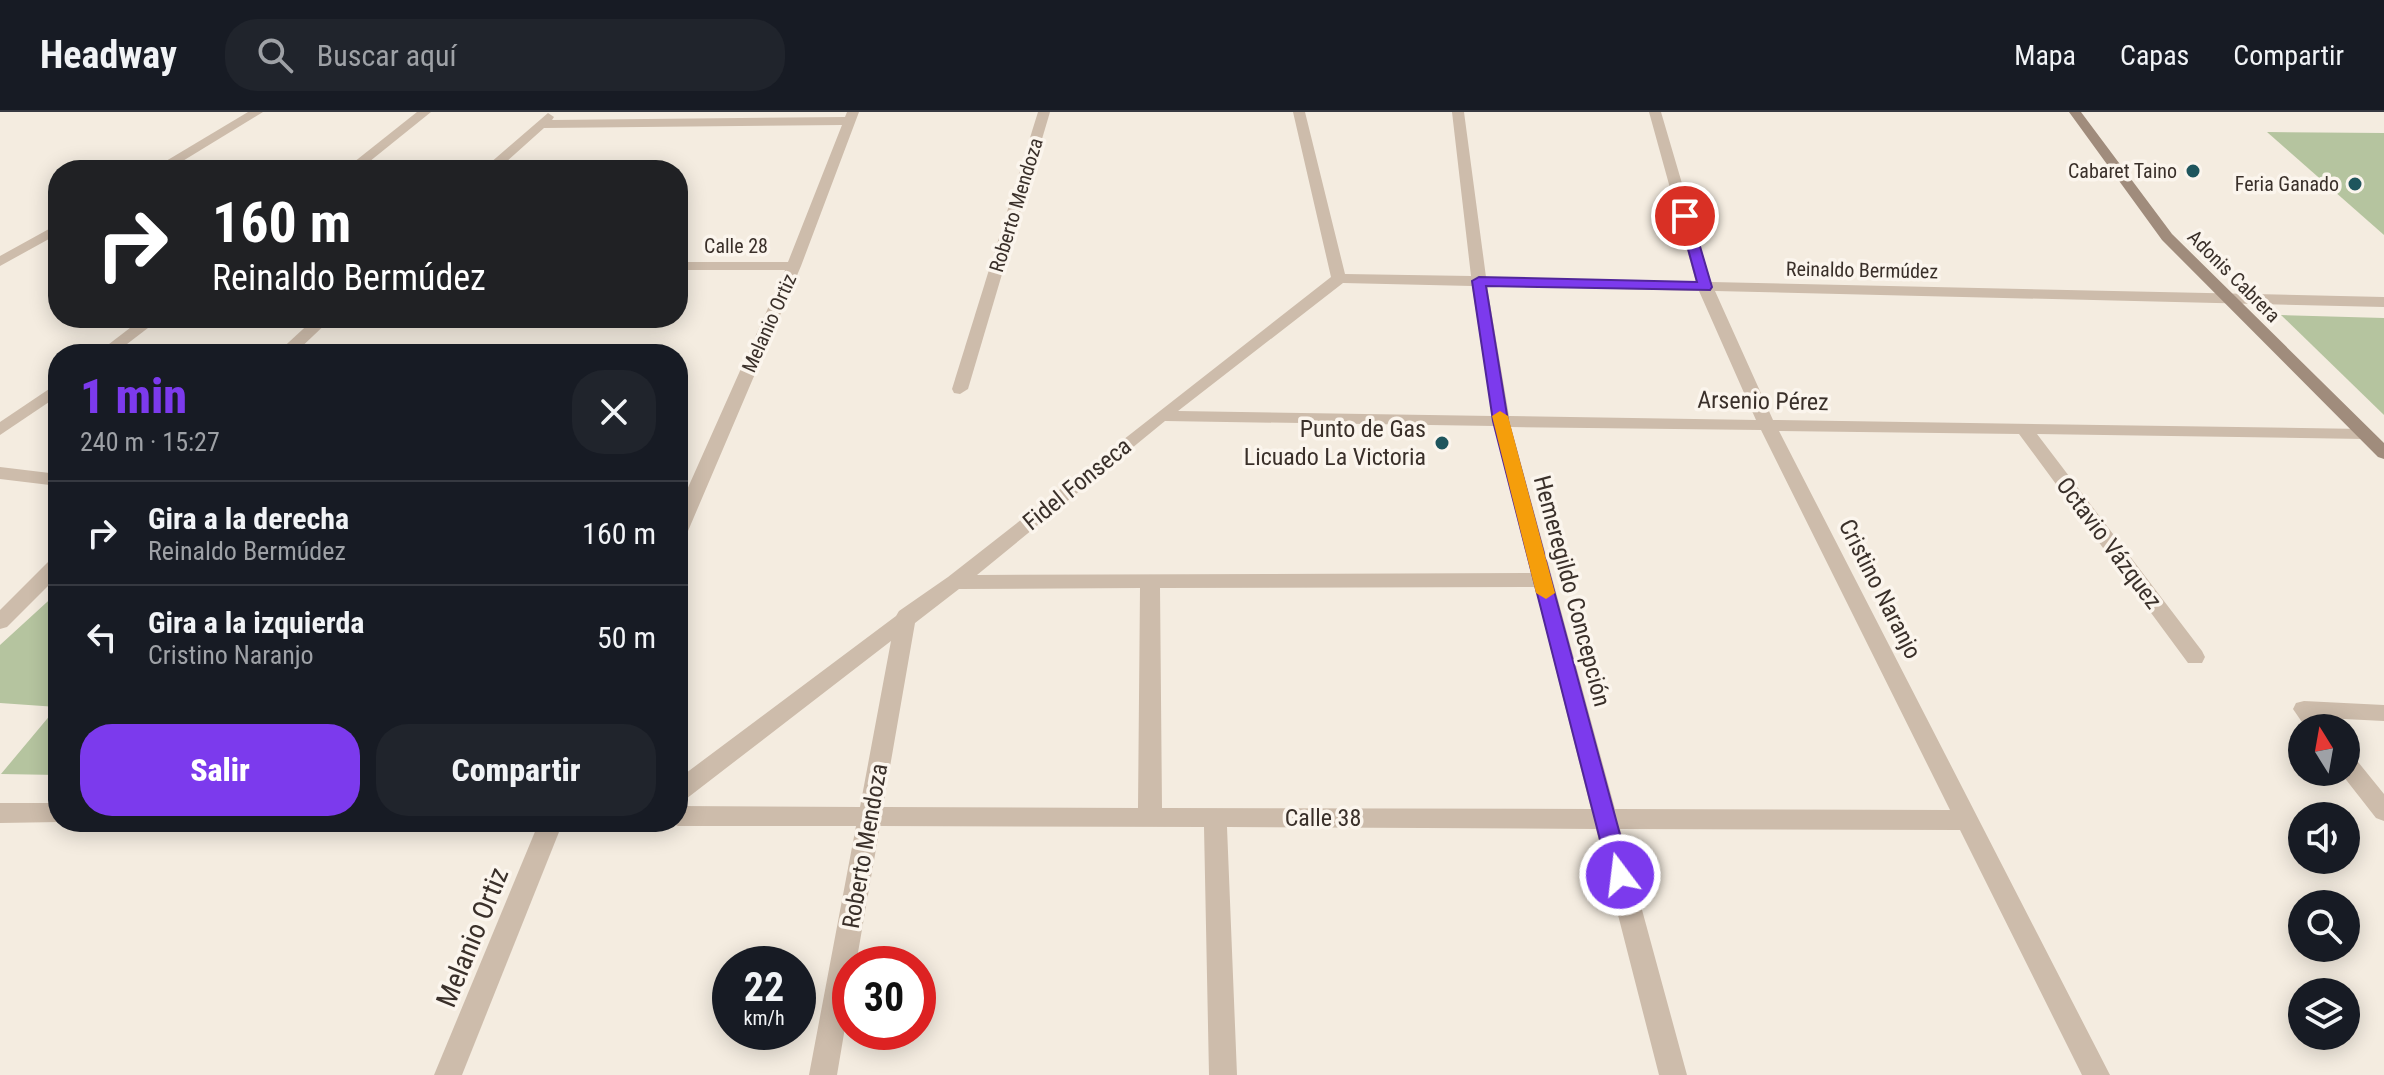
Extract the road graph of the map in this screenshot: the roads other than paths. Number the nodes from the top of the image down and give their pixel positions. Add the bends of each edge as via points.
1 (257, 112) edge
2 (425, 112) edge
3 (553, 112) edge
4 (1044, 112) edge
5 (1299, 112) edge
6 (1458, 112) edge
7 (1655, 112) edge
8 (2075, 112) edge
9 (851, 117) edge
10 (540, 124) junction
11 (175, 160) edge
12 (364, 160) edge
13 (500, 160) edge
14 (48, 234) edge
15 (0, 262) edge
16 (688, 266) edge
17 (794, 266) junction
18 (1339, 278) junction
19 (1479, 281) junction
20 (1705, 287) junction
21 (2228, 298) junction
22 (2384, 302) edge
23 (139, 328) edge
24 (313, 328) edge
25 (118, 344) edge
26 (295, 344) edge
27 (960, 389) dead end
28 (48, 395) edge
29 (1161, 416) junction
30 (1501, 421) junction
31 (1767, 425) junction
32 (2024, 429) junction
33 (0, 430) edge
34 (2364, 434) junction
35 (2384, 453) edge
36 (0, 473) edge
37 (48, 479) edge
38 (688, 508) edge
39 (48, 574) edge
40 (1542, 580) junction
41 (1150, 581) junction
42 (955, 582) junction
43 (906, 616) junction
44 (0, 622) edge
45 (2195, 657) dead end
46 (2384, 713) edge
47 (2308, 714) edge
48 (2360, 781) edge
49 (688, 784) edge
50 (2384, 811) edge
51 (0, 813) edge
52 (48, 813) edge
53 (688, 816) edge
54 (871, 816) junction
55 (1150, 816) junction
56 (1215, 817) junction
57 (1605, 819) junction
58 (1969, 820) junction
59 (547, 832) edge
60 (448, 1075) edge
61 (823, 1075) edge
62 (1223, 1075) edge
63 (1673, 1075) edge
64 (2096, 1075) edge

1 - 11 street
2 - 12 street
3 - 10 street
4 - 27 street, Roberto Mendoza
5 - 18 street
6 - 19 street, Hemeregildo Concepción
7 - 20 street, Cristino Naranjo
8 - 21 street, Adonis Cabrera via 2167,237
9 - 10 street
9 - 17 street, Melanio Ortiz
10 - 13 street
14 - 15 street
16 - 17 street, Calle 28
17 - 38 street, Melanio Ortiz
18 - 19 street, Reinaldo Bermúdez
18 - 29 street, Fidel Fonseca
19 - 20 street, Reinaldo Bermúdez
19 - 30 street, Hemeregildo Concepción
20 - 21 street, Reinaldo Bermúdez
20 - 31 street, Cristino Naranjo
21 - 22 street, Reinaldo Bermúdez
21 - 34 street, Adonis Cabrera
23 - 25 street
24 - 26 street
28 - 33 street
29 - 30 street, Arsenio Pérez
29 - 42 street, Fidel Fonseca
30 - 31 street, Arsenio Pérez
30 - 40 street, Hemeregildo Concepción
31 - 32 street, Arsenio Pérez
31 - 58 street, Cristino Naranjo
32 - 34 street, Arsenio Pérez
32 - 45 street, Octavio Vázquez
34 - 35 street, Adonis Cabrera
36 - 37 street
39 - 44 street
40 - 41 street
40 - 57 street, Hemeregildo Concepción
41 - 42 street
41 - 55 street
42 - 43 street, Fidel Fonseca
43 - 49 street, Fidel Fonseca
43 - 54 street, Roberto Mendoza
46 - 47 street via 2304,709
48 - 50 street
51 - 52 street
53 - 54 street, Calle 38
54 - 55 street, Calle 38
54 - 61 street, Roberto Mendoza
55 - 56 street, Calle 38
56 - 57 street, Calle 38
56 - 62 street
57 - 58 street, Calle 38
57 - 63 street, Hemeregildo Concepción
58 - 64 street, Cristino Naranjo
59 - 60 street, Melanio Ortiz

